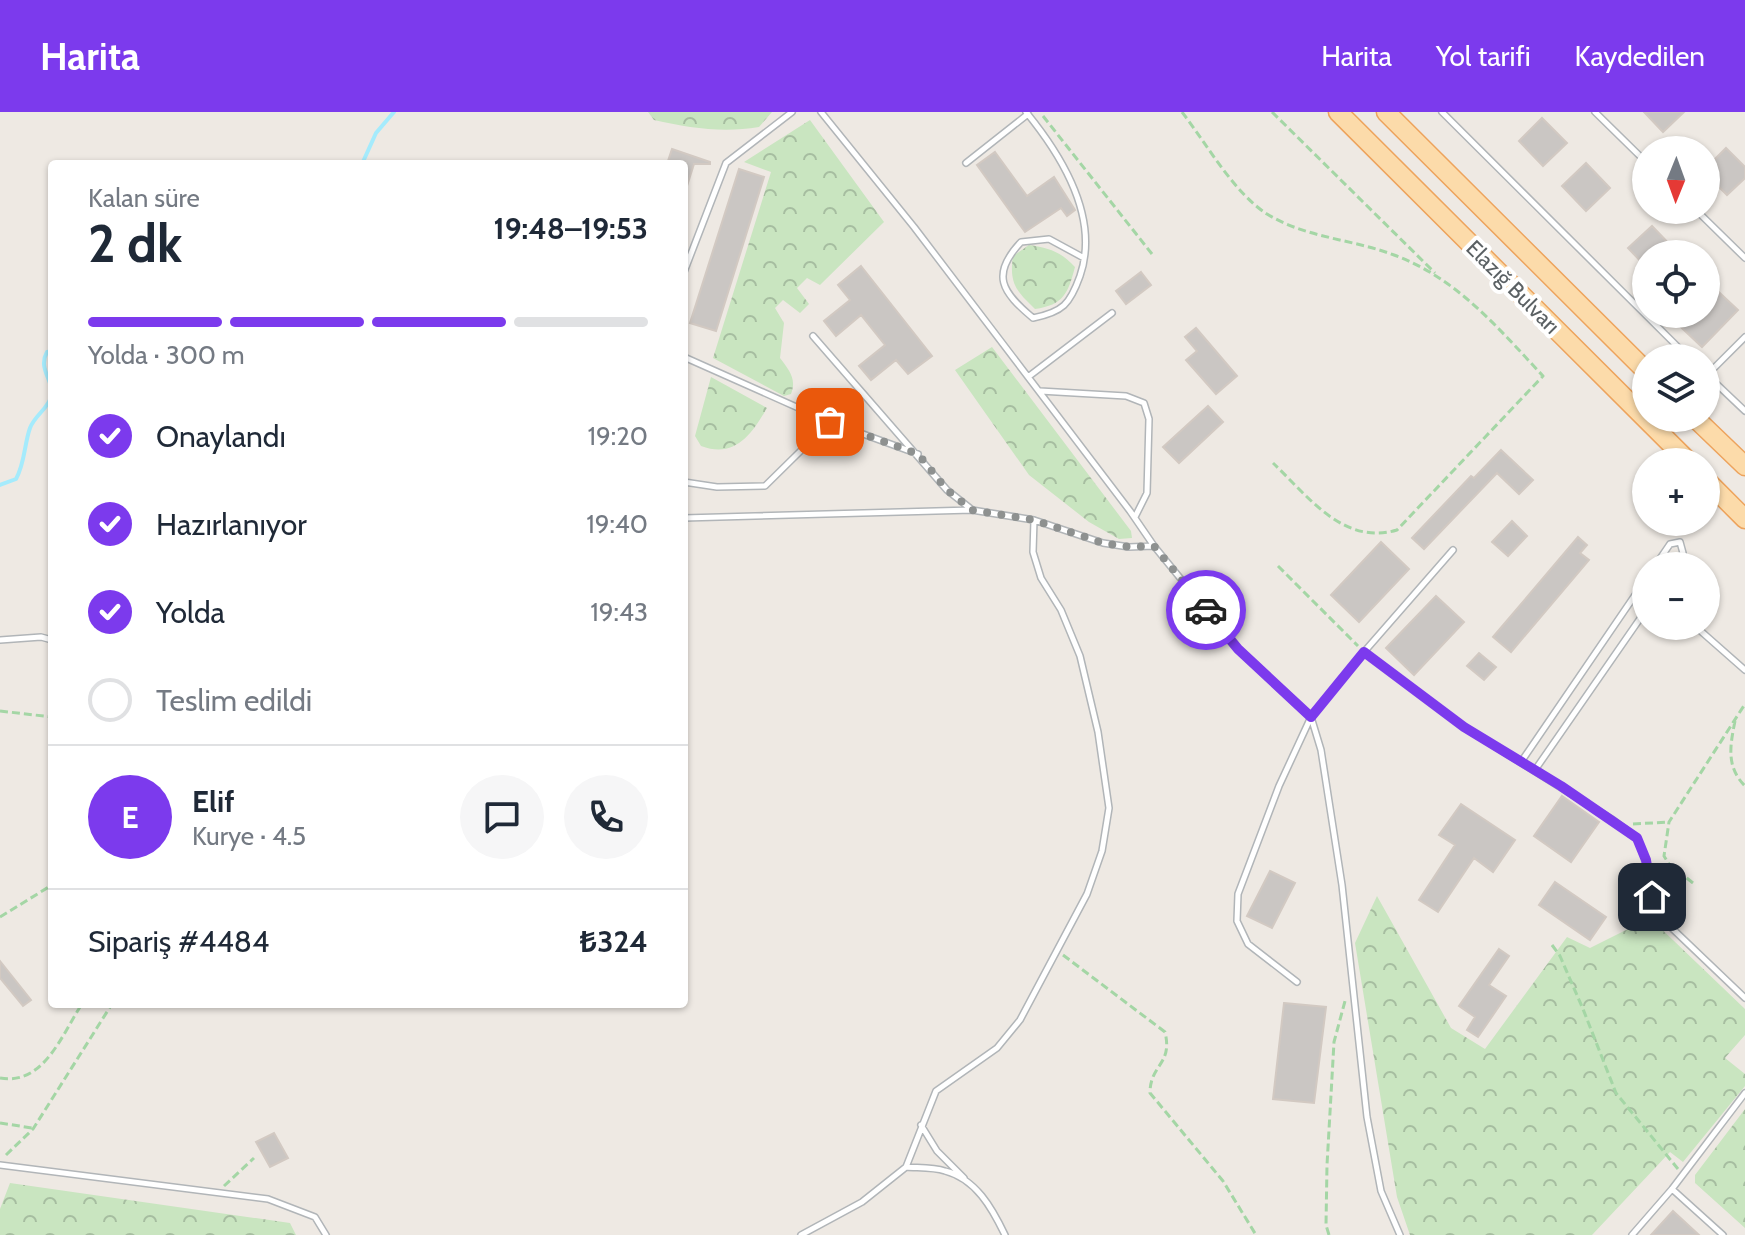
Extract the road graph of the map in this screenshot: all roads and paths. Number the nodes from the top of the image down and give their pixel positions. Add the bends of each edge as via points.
1 (792, 112) edge
2 (821, 112) edge
3 (1182, 112) edge
4 (1272, 112) edge
5 (1338, 112) edge
6 (1386, 112) edge
7 (1442, 112) edge
8 (1595, 112) edge
9 (1027, 113) edge
10 (1632, 148) edge
11 (966, 163) dead end
12 (1710, 224) edge
13 (1152, 254) dead end
14 (1084, 258) junction
15 (1745, 258) edge
16 (688, 262) edge
17 (1438, 275) junction
18 (1112, 313) dead end
19 (813, 336) dead end
20 (1745, 337) edge
21 (1675, 344) edge
22 (1632, 357) edge
23 (688, 359) edge
24 (1720, 361) edge
25 (1028, 377) junction
26 (1720, 387) edge
27 (1039, 391) junction
28 (1745, 411) edge
29 (830, 422) junction
30 (1710, 432) edge
31 (1675, 448) edge
32 (918, 454) junction
33 (1273, 463) dead end
34 (1745, 466) edge
35 (688, 483) edge
36 (1720, 494) edge
37 (972, 510) junction
38 (1135, 517) junction
39 (688, 518) edge
40 (1745, 519) edge
41 (1034, 520) junction
42 (1154, 546) junction
43 (1453, 550) dead end
44 (1665, 552) edge
45 (1683, 552) edge
46 (1278, 566) dead end
47 (1632, 600) edge
48 (1632, 630) edge
49 (48, 639) edge
50 (0, 640) edge
51 (1711, 640) edge
52 (1364, 652) junction
53 (1745, 670) edge
54 (1745, 704) edge
55 (0, 711) edge
56 (48, 717) edge
57 (1311, 717) junction
58 (1735, 717) junction
59 (1521, 762) junction
60 (1535, 770) junction
61 (1745, 786) edge
62 (1669, 822) junction
63 (1621, 825) junction
64 (1693, 883) dead end
65 (48, 887) edge
66 (0, 917) edge
67 (1552, 945) dead end
68 (1056, 950) junction
69 (1350, 977) junction
70 (1297, 982) dead end
71 (1745, 998) edge
72 (80, 1008) edge
73 (109, 1008) edge
74 (0, 1078) edge
75 (1745, 1093) edge
76 (0, 1123) edge
77 (921, 1125) junction
78 (33, 1129) junction
79 (254, 1158) dead end
80 (0, 1163) edge
81 (906, 1167) junction
82 (1683, 1175) junction
83 (968, 1181) junction
84 (1672, 1189) junction
85 (219, 1191) junction
86 (326, 1235) edge
87 (801, 1235) edge
88 (1005, 1235) edge
89 (1256, 1235) edge
90 (1329, 1235) edge
91 (1400, 1235) edge
92 (1632, 1235) edge
93 (1723, 1235) edge

1 - 16 lane via 726,163
2 - 25 lane
3 - 17 path via 1235,184 1265,213 1305,232 1394,254
4 - 17 path
5 - 31 main road, Elazığ Bulvarı
6 - 22 main road, Elazığ Bulvarı
7 - 21 lane
8 - 10 lane
9 - 11 lane
9 - 13 path via 1047,120
9 - 14 lane via 1051,144 1083,213
12 - 15 lane
14 - 14 lane via 1072,299 1050,315 1033,318 1012,300 1002,279 1007,257 1021,242 1049,239
17 - 33 path via 1483,312 1543,376 1397,530 1362,534 1335,522
18 - 25 lane
19 - 32 lane
20 - 24 lane
23 - 29 lane
25 - 27 lane
26 - 28 lane
27 - 38 lane
27 - 38 lane via 1126,396 1144,403 1149,419 1147,493
29 - 32 lane
29 - 35 lane via 765,486
30 - 34 main road
32 - 37 lane via 947,490
36 - 40 main road
37 - 39 lane
37 - 41 lane
38 - 42 lane
41 - 42 lane via 1103,543
41 - 68 lane via 1033,552 1041,578 1080,656 1109,808 1087,894
42 - 57 lane via 1238,649
43 - 52 lane
44 - 45 lane via 1680,542
46 - 52 path
47 - 59 lane
48 - 60 lane
49 - 50 lane
51 - 53 lane
52 - 57 lane
52 - 59 lane via 1464,727
54 - 58 path
55 - 56 path
57 - 69 lane via 1342,885
57 - 70 lane via 1238,894 1237,921 1248,944
58 - 61 path via 1731,766
58 - 62 path
59 - 60 lane
60 - 63 lane
62 - 63 path
62 - 64 path via 1664,856
63 - 71 lane via 1637,838 1646,860 1656,913
65 - 66 path
67 - 82 path via 1616,1093
68 - 77 lane via 1020,1020 997,1048 936,1091
68 - 89 path via 1165,1032 1167,1055 1150,1079 1150,1093 1223,1181
69 - 90 path via 1334,1042
69 - 91 lane via 1378,1177
72 - 74 path via 43,1067 22,1078
73 - 78 path
75 - 82 lane
76 - 78 path
77 - 81 lane
77 - 83 lane via 937,1151
78 - 80 path
79 - 85 path
80 - 85 lane
81 - 83 lane via 944,1170
81 - 87 lane via 862,1202
82 - 84 lane
83 - 88 lane via 991,1207
84 - 92 lane
84 - 93 lane
85 - 86 lane via 268,1199 315,1217

